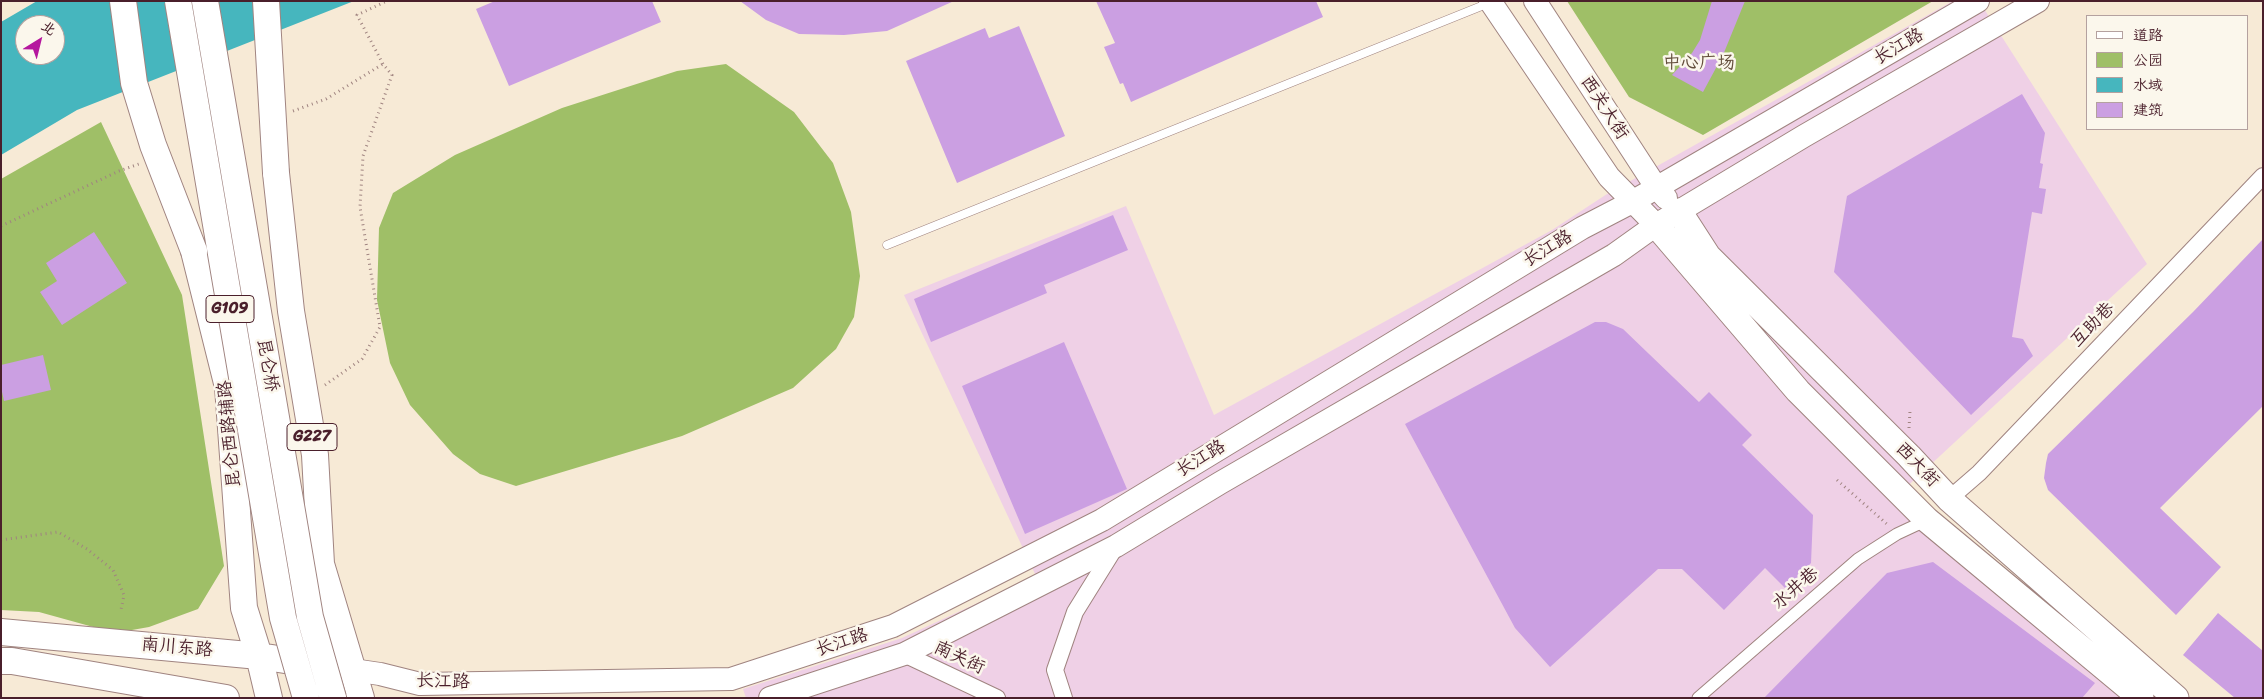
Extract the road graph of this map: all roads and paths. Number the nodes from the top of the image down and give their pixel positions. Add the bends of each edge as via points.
1 (123, 1) edge
2 (178, 1) edge
3 (205, 1) edge
4 (266, 1) edge
5 (387, 1) edge
6 (1535, 1) edge
7 (1978, 1) edge
8 (2038, 1) edge
9 (1491, 2) edge
10 (2263, 176) edge
11 (1656, 187) junction
12 (1632, 202) junction
13 (1678, 211) junction
14 (1656, 225) junction
15 (887, 245) dead end
16 (306, 399) junction
17 (1838, 480) dead end
18 (1949, 499) junction
19 (1927, 520) junction
20 (1897, 534) junction
21 (1, 540) edge
22 (1116, 546) junction
23 (121, 610) dead end
24 (1, 632) edge
25 (904, 654) junction
26 (259, 656) junction
27 (1, 661) edge
28 (353, 670) junction
29 (226, 698) edge
30 (269, 698) edge
31 (306, 698) edge
32 (333, 698) edge
33 (361, 698) edge
34 (770, 698) edge
35 (997, 698) edge
36 (1064, 698) edge
37 (1698, 698) edge
38 (2141, 698) edge
39 (2176, 698) edge

1 - 26 highway, 昆仑西路辅路, bridge via 134,83 153,145 194,252 228,387 244,608
2 - 31 highway, 昆仑桥 / G109, bridge via 283,618
3 - 32 highway, 昆仑桥 / G109, bridge via 310,617
4 - 16 highway, G227, bridge via 276,173 291,311
5 - 16 path via 357,15 392,75 363,156 360,207 380,328 362,358
6 - 11 main road, 西关大街
7 - 11 main road, 长江路
8 - 13 main road, 长江路
9 - 12 main road via 1609,177
9 - 15 lane
10 - 18 street, 互助巷 via 1980,473
11 - 12 main road, 长江路
11 - 13 main road, 西关大街
12 - 14 main road
12 - 28 main road, 长江路 via 1582,228 1102,520 893,626 731,679 420,684
13 - 14 main road, 长江路
13 - 18 main road, 西大街 via 1708,256
14 - 19 main road, 西大街 via 1798,391
14 - 22 main road, 长江路 via 1614,255
16 - 28 highway, G227 via 315,455 322,564
17 - 20 path
18 - 39 main road, 西大街
19 - 20 street, 水井巷
19 - 38 main road, 西大街
20 - 37 street, 水井巷 via 1858,559
21 - 23 path via 58,532 113,570 124,595
22 - 25 main road, 长江路
22 - 36 street via 1075,612 1055,670
24 - 26 highway, 南川东路
25 - 34 main road, 长江路
25 - 35 street, 南关街
26 - 28 highway, 南川东路
26 - 30 highway, 昆仑西路辅路
27 - 29 highway
28 - 33 highway, G227

